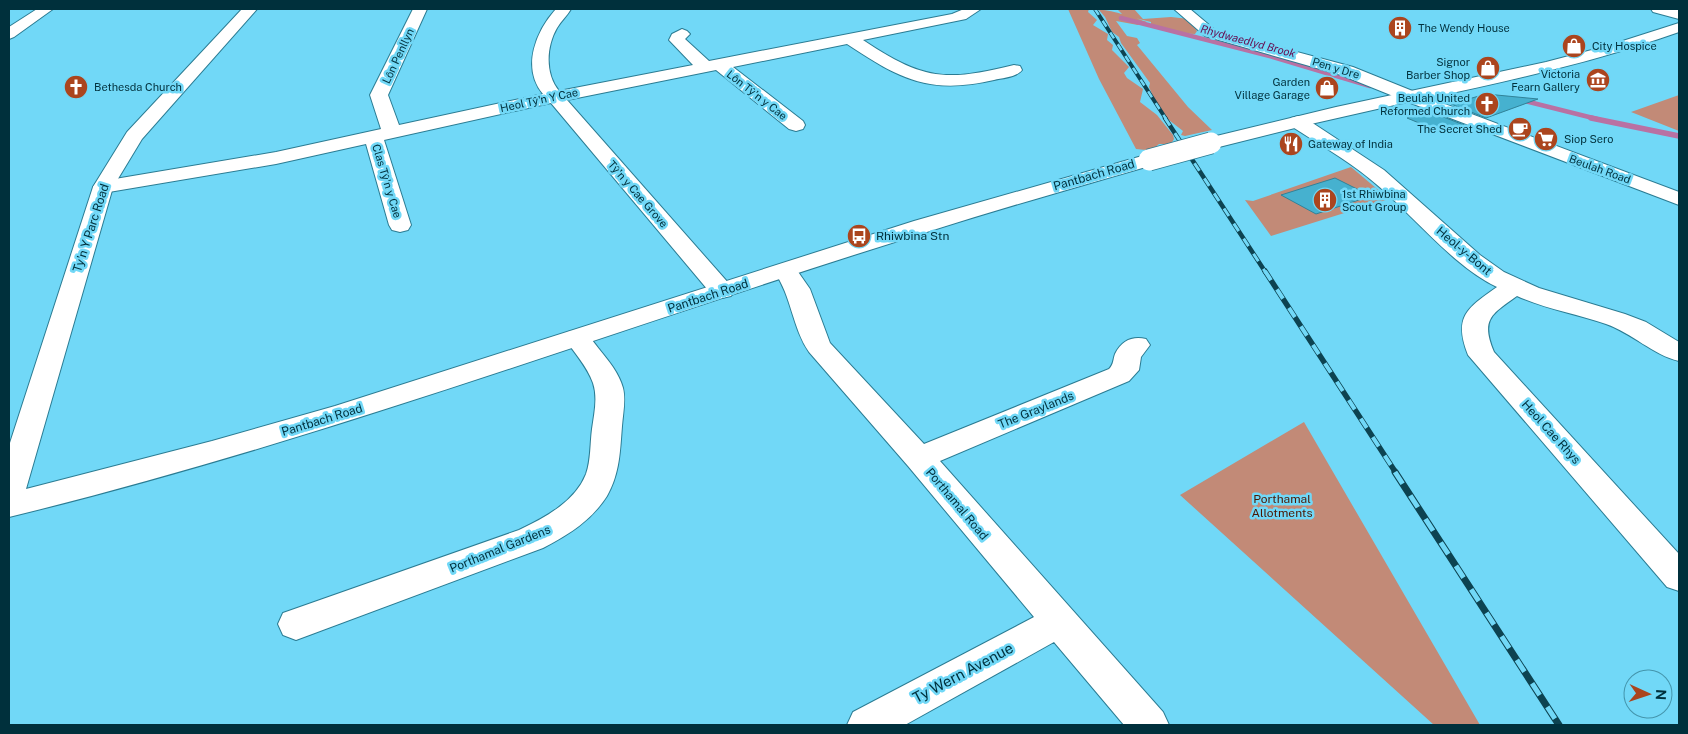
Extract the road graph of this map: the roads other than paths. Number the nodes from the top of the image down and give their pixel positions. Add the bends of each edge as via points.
1 (46, 9) edge
2 (250, 9) edge
3 (420, 9) edge
4 (564, 9) edge
5 (974, 9) edge
6 (1181, 9) edge
7 (1658, 9) edge
8 (1679, 15) edge
9 (1679, 27) edge
10 (9, 34) edge
11 (682, 34) dead end
12 (851, 38) junction
13 (712, 65) junction
14 (1014, 70) dead end
15 (1409, 96) junction
16 (553, 97) junction
17 (1298, 122) junction
18 (796, 125) dead end
19 (383, 134) junction
20 (103, 187) junction
21 (1679, 199) edge
22 (400, 225) dead end
23 (786, 271) junction
24 (1514, 287) junction
25 (722, 291) junction
26 (577, 338) junction
27 (1137, 345) dead end
28 (1679, 353) edge
29 (919, 458) junction
30 (9, 491) edge
31 (9, 505) edge
32 (1679, 577) edge
33 (1059, 621) junction
34 (296, 624) dead end
35 (867, 725) edge
36 (1149, 725) edge

1 - 10 street
2 - 20 street, Ty'n Y Parc Road via 134,136
3 - 19 street, Lôn Penllyn via 379,95
4 - 16 street, Tŷ'n y Cae Grove via 545,36 540,56 545,85
5 - 12 street, Heol Tŷ'n Y Cae via 952,18
6 - 15 street, Pen y Dre via 1210,33 1351,72
7 - 8 street
9 - 15 street, Pantbach Road via 1536,70
11 - 13 street, Lôn Tŷ'n y Cae via 677,40
12 - 13 street, Heol Tŷ'n Y Cae
12 - 14 street via 899,69 940,80 972,80
13 - 16 street, Heol Tŷ'n Y Cae
13 - 18 street, Lôn Tŷ'n y Cae
15 - 17 street, Pantbach Road
15 - 21 street, Beulah Road
16 - 19 street, Heol Tŷ'n Y Cae
16 - 25 street, Tŷ'n y Cae Grove
17 - 23 street, Pantbach Road, bridge via 977,209
17 - 24 street, Heol-y-Bont via 1376,174 1482,268
19 - 20 street, Heol Tŷ'n Y Cae via 259,161
19 - 22 street, Clas Tŷ'n y Cae
20 - 30 street, Ty'n Y Parc Road
23 - 25 street, Pantbach Road
23 - 29 street, Porthamal Road via 798,286 811,333 818,346
24 - 28 street, Heol-y-Bont via 1616,319
24 - 32 street, Heol Cae Rhys via 1476,316 1472,326 1482,355
25 - 26 street, Pantbach Road
26 - 31 street, Pantbach Road via 284,431
26 - 34 street, Porthamal Gardens via 608,384 610,396 599,481 575,513 530,539
27 - 29 street, The Graylands via 1128,355 1125,370 1119,376
29 - 33 street, Porthamal Road
33 - 35 street, Ty Wern Avenue
33 - 36 street, Porthamal Road

